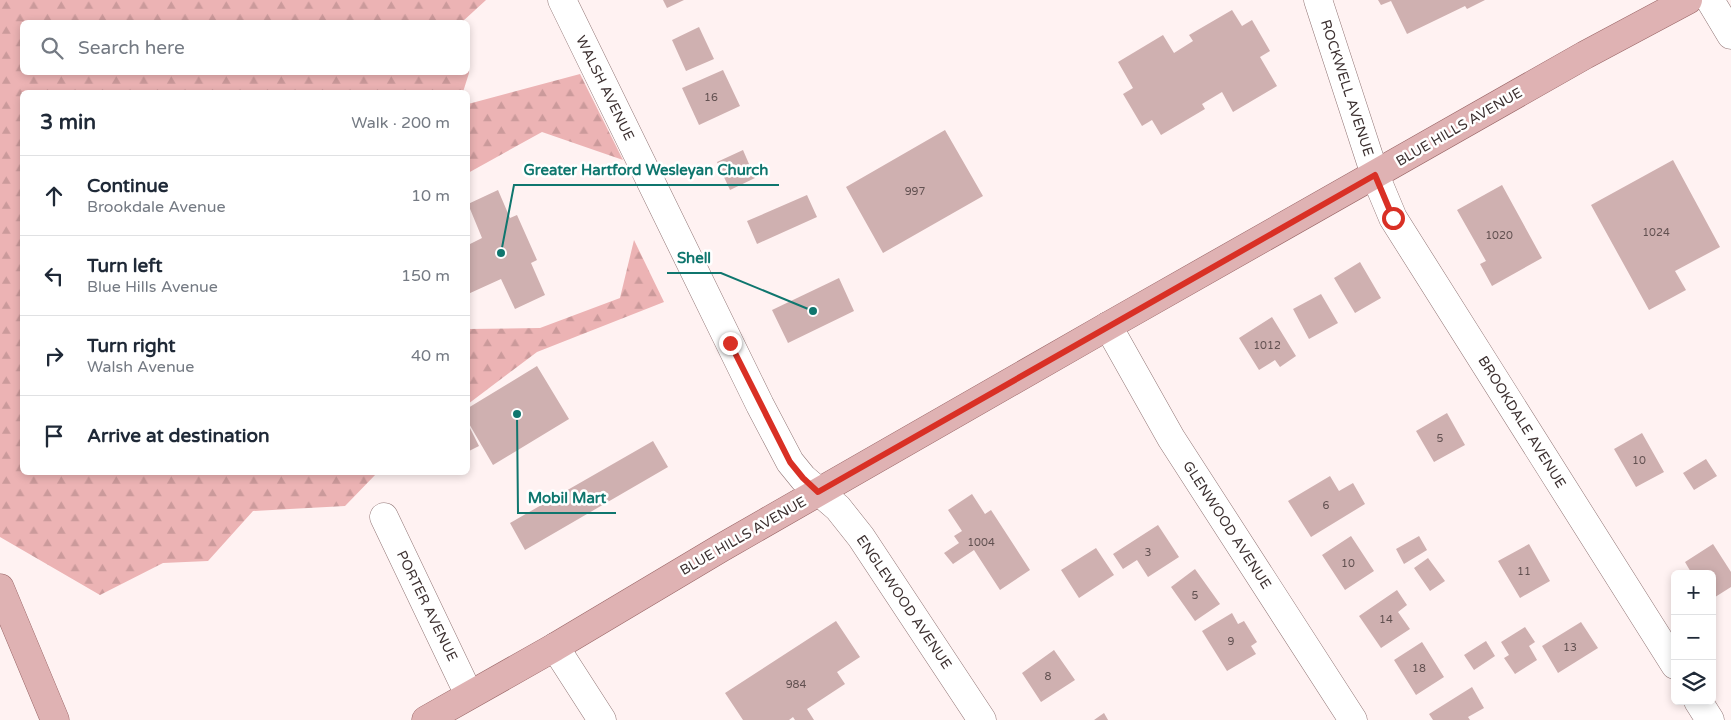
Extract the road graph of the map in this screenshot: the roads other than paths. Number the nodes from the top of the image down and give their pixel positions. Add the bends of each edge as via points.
1 (562, 0) edge
2 (1318, 0) edge
3 (1688, 0) edge
4 (1710, 0) edge
5 (1731, 35) edge
6 (1375, 175) junction
7 (1108, 326) junction
8 (818, 492) junction
9 (384, 517) dead end
10 (0, 588) edge
11 (555, 648) junction
12 (1672, 660) edge
13 (469, 695) junction
14 (1701, 705) edge
15 (55, 720) edge
16 (426, 720) edge
17 (602, 720) edge
18 (982, 720) edge
19 (1353, 720) edge
20 (1710, 720) edge

1 - 8 street, WALSH AVENUE via 778,441 790,462
2 - 6 street, ROCKWELL AVENUE
3 - 6 main road, BLUE HILLS AVENUE
4 - 5 street
6 - 7 main road, BLUE HILLS AVENUE
6 - 12 street, BROOKDALE AVENUE via 1393,218
7 - 8 main road, BLUE HILLS AVENUE
7 - 19 street, GLENWOOD AVENUE via 1171,438
8 - 11 main road, BLUE HILLS AVENUE
8 - 18 street, ENGLEWOOD AVENUE via 838,508 862,537
9 - 13 street, PORTER AVENUE
10 - 15 main road
11 - 13 main road, BLUE HILLS AVENUE
11 - 17 street
13 - 16 main road, BLUE HILLS AVENUE
14 - 20 street

